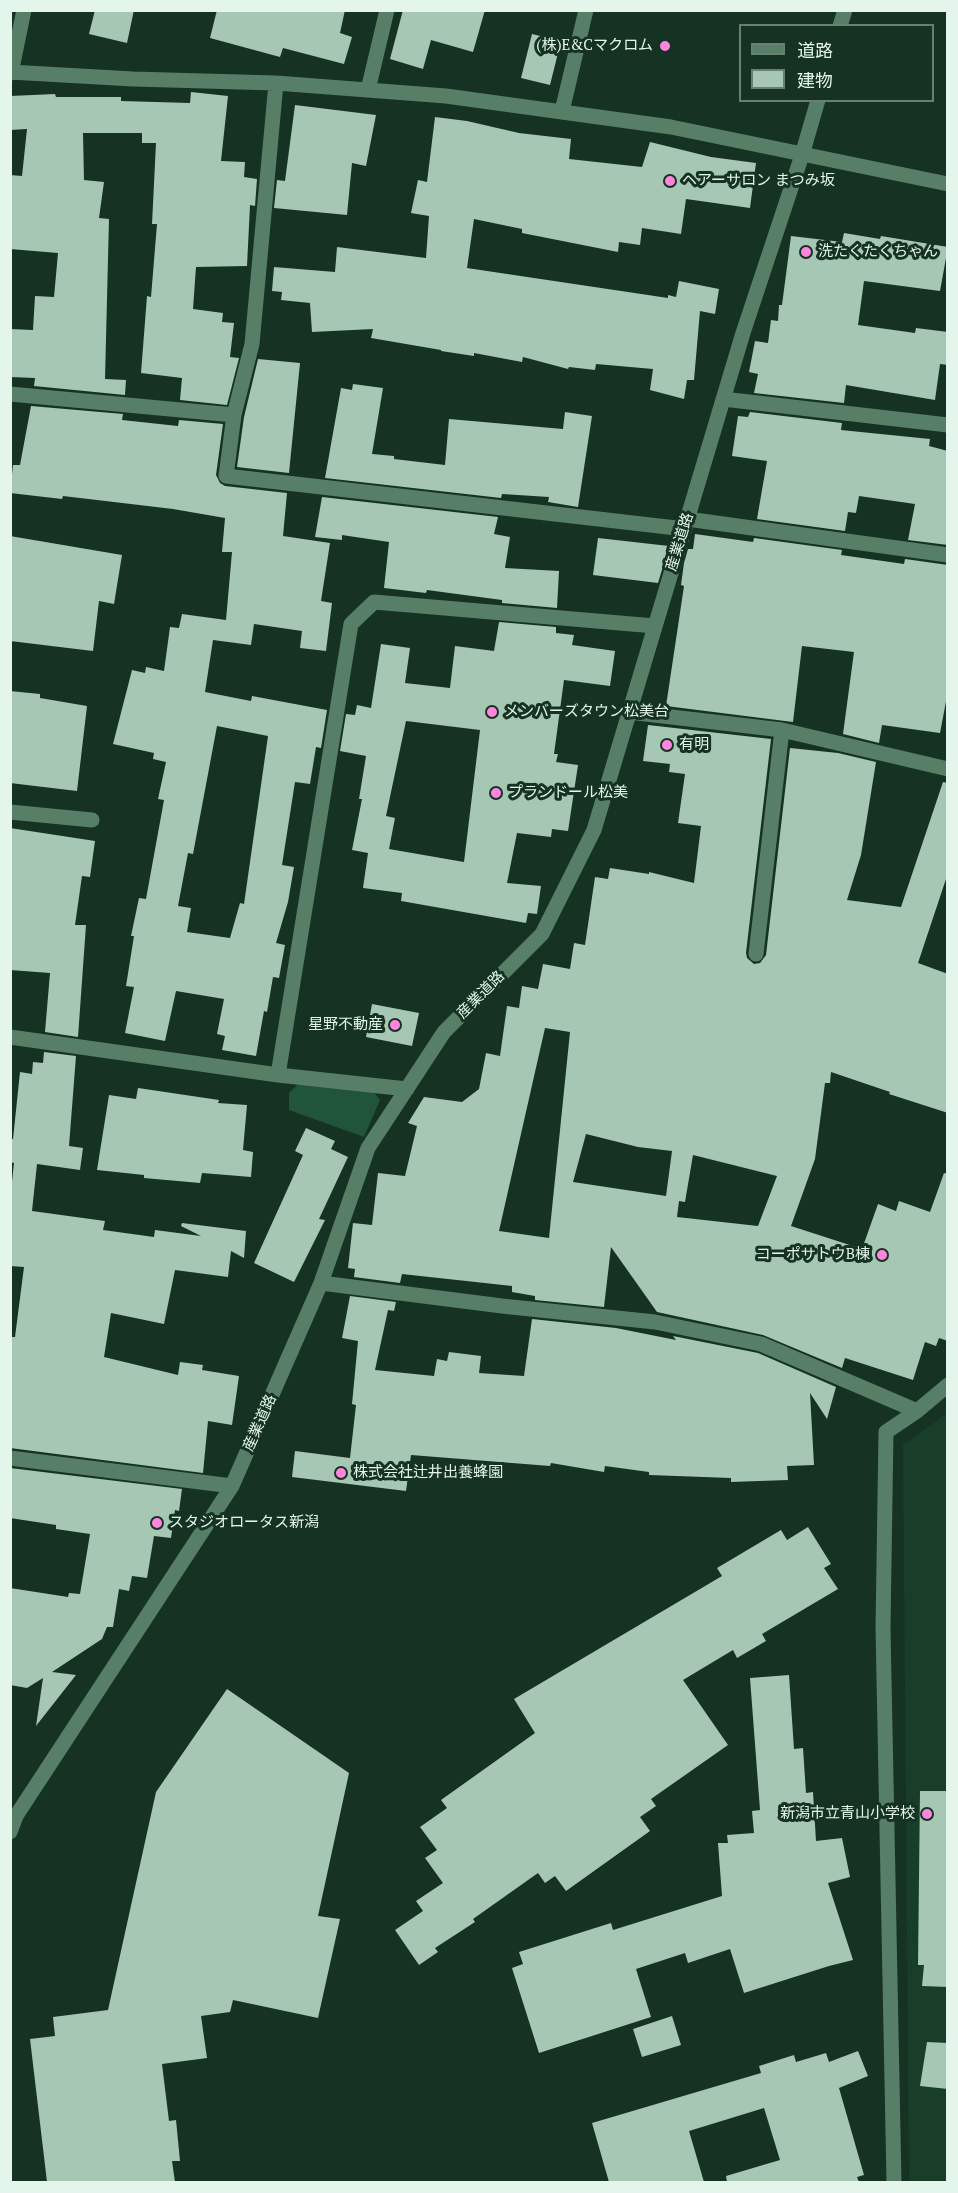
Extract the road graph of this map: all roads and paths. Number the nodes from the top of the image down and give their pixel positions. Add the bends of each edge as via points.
1 (24, 10) edge
2 (387, 10) edge
3 (586, 10) edge
4 (11, 73) edge
5 (276, 83) junction
6 (368, 90) junction
7 (817, 102) edge
8 (562, 111) junction
9 (802, 155) junction
10 (948, 184) edge
11 (10, 394) edge
12 (723, 399) junction
13 (234, 415) junction
14 (948, 426) edge
15 (686, 524) junction
16 (948, 555) edge
17 (655, 626) junction
18 (629, 712) junction
19 (782, 730) junction
20 (948, 769) edge
21 (10, 812) edge
22 (92, 820) dead end
23 (756, 954) dead end
24 (10, 1037) edge
25 (278, 1075) junction
26 (407, 1089) junction
27 (321, 1283) junction
28 (948, 1385) edge
29 (917, 1411) junction
30 (10, 1458) edge
31 (232, 1486) junction
32 (10, 1832) edge
33 (894, 2182) edge

1 - 4 street
2 - 6 street
3 - 8 street
4 - 5 street
5 - 6 street
5 - 13 street via 252,344
6 - 8 street
7 - 9 street, 産業道路
8 - 9 street via 671,127
9 - 10 street
9 - 12 street, 産業道路
11 - 13 street
12 - 14 street
12 - 15 street, 産業道路
13 - 15 street via 226,476
15 - 16 street
15 - 17 street, 産業道路
17 - 18 street, 産業道路
17 - 25 street via 374,602 351,624
18 - 19 street
18 - 26 street, 産業道路 via 594,830 542,934 444,1032
19 - 20 street
19 - 23 street
21 - 22 street
24 - 25 street
25 - 26 street
26 - 27 street, 産業道路 via 368,1148
27 - 29 street via 655,1322 761,1344
27 - 31 street, 産業道路
28 - 29 street
29 - 33 street via 886,1432 883,1628
30 - 31 street
31 - 32 street, 産業道路 via 15,1816

